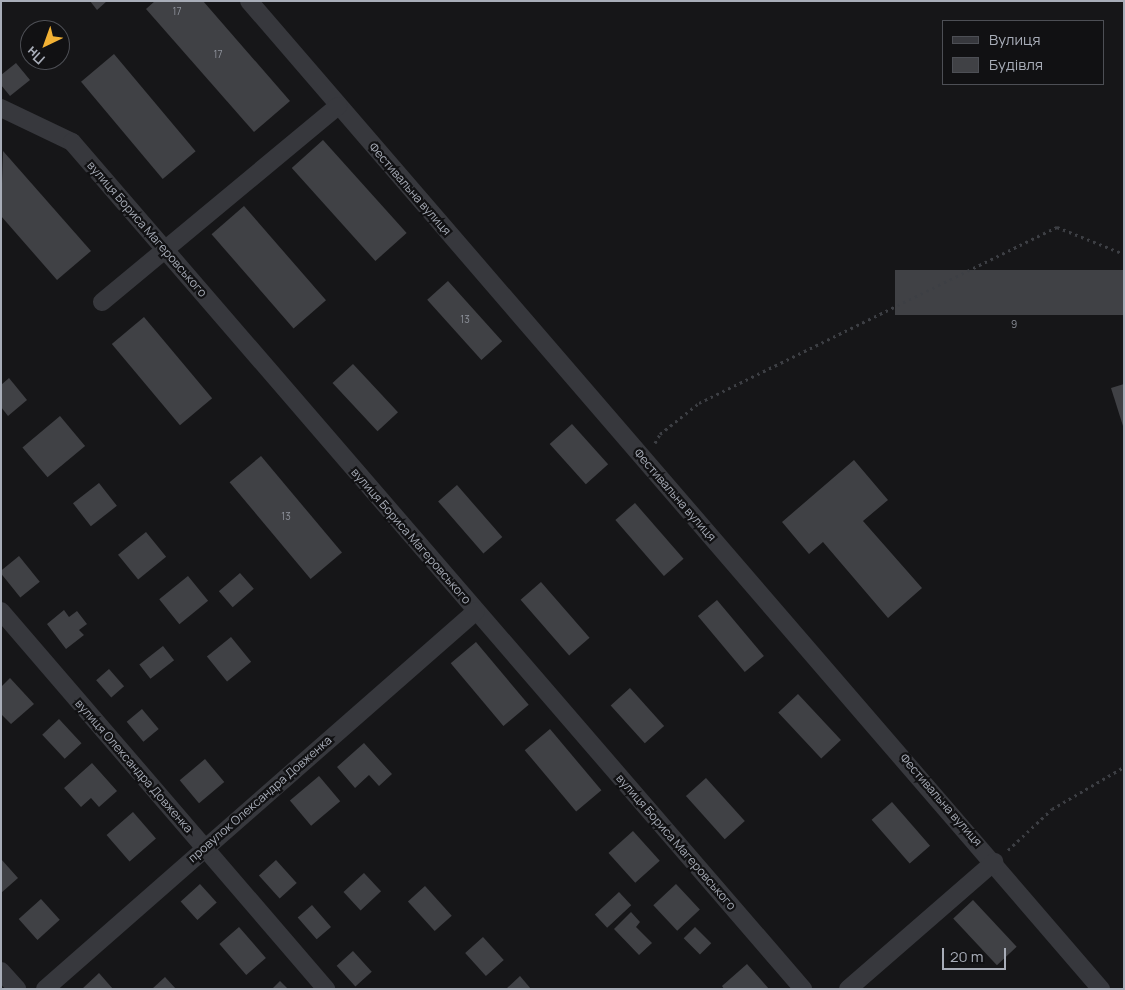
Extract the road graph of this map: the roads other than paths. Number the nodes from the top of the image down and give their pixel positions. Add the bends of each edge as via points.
1 (249, 1) edge
2 (338, 106) junction
3 (1, 108) edge
4 (164, 249) junction
5 (102, 302) dead end
6 (1, 611) edge
7 (476, 612) junction
8 (204, 847) junction
9 (994, 862) junction
10 (1, 971) edge
11 (16, 989) edge
12 (46, 989) edge
13 (326, 989) edge
14 (803, 989) edge
15 (848, 989) edge
16 (1101, 989) edge

1 - 2 street, Фестивальна вулиця
2 - 4 street
2 - 9 street, Фестивальна вулиця
3 - 4 street, вулиця Бориса Магеровського via 72,142
4 - 5 street
4 - 7 street, вулиця Бориса Магеровського
6 - 8 street, вулиця Олександра Довженка
7 - 8 street, провулок Олександра Довженка
7 - 14 street, вулиця Бориса Магеровського
8 - 12 street, провулок Олександра Довженка
8 - 13 street, вулиця Олександра Довженка
9 - 15 street
9 - 16 street, Фестивальна вулиця
10 - 11 street

